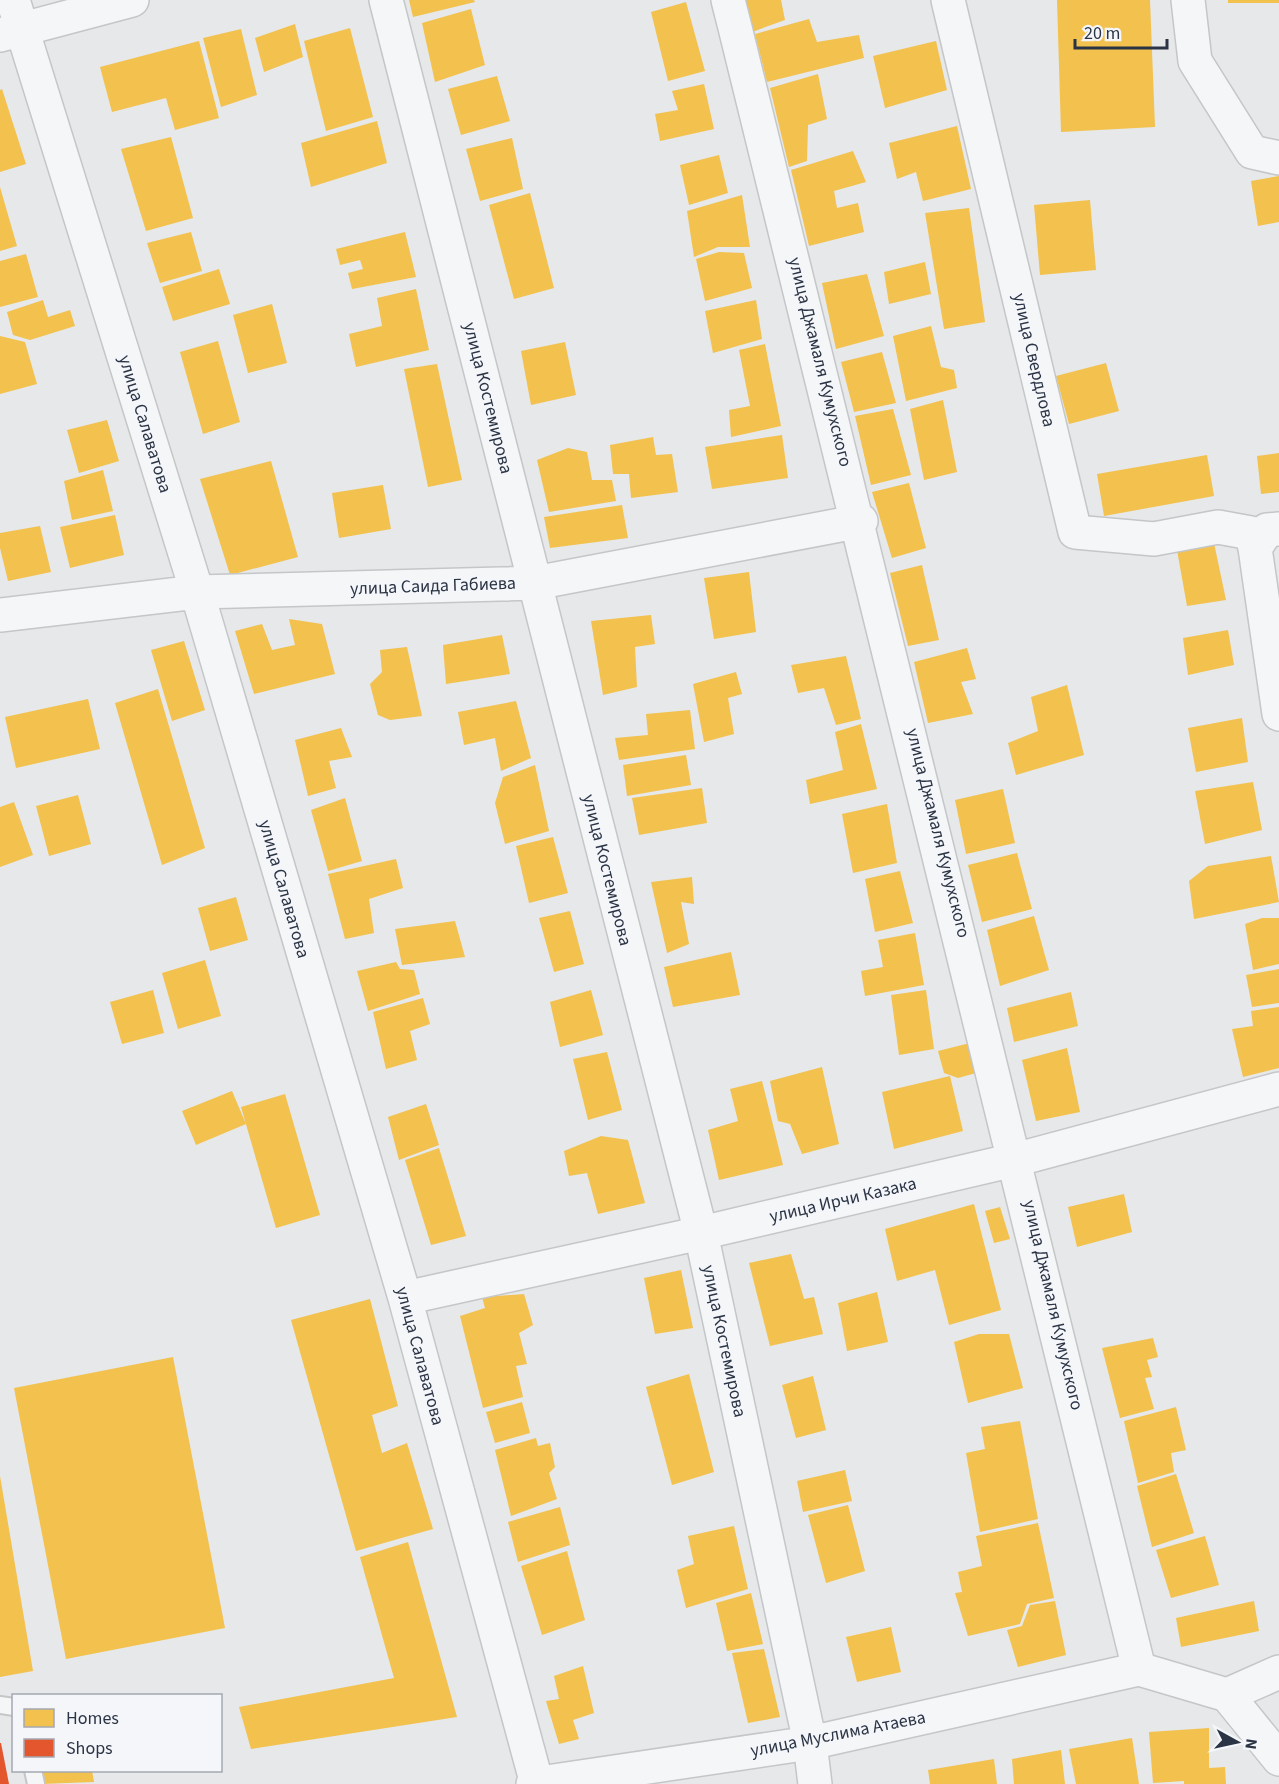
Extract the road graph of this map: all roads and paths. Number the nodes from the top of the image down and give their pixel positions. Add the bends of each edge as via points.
1 (132, 0) edge
2 (386, 0) edge
3 (728, 0) edge
4 (948, 0) edge
5 (1188, 0) edge
6 (12, 21) edge
7 (1279, 158) edge
8 (861, 521) junction
9 (1267, 538) edge
10 (535, 583) junction
11 (197, 592) junction
12 (0, 615) edge
13 (1279, 714) edge
14 (1279, 1089) edge
15 (1018, 1159) junction
16 (701, 1233) junction
17 (405, 1298) junction
18 (1140, 1669) junction
19 (1279, 1672) edge
20 (1227, 1695) junction
21 (810, 1743) junction
22 (1274, 1747) edge
23 (605, 1779) edge
24 (535, 1784) edge
25 (815, 1784) edge

1 - 6 street
2 - 10 street, улица Костемирова
3 - 8 street, улица Джамаля Кумухского
4 - 9 street, улица Свердлова via 1076,532 1154,539 1218,527
5 - 7 street via 1195,61 1252,152
6 - 11 street, улица Салаватова
8 - 10 street, улица Саида Габиева
8 - 15 street, улица Джамаля Кумухского
9 - 13 street, улица Свердлова
10 - 11 street, улица Саида Габиева
10 - 16 street, улица Костемирова
11 - 12 street, улица Саида Габиева
11 - 17 street, улица Салаватова
14 - 15 street, улица Ирчи Казака
15 - 16 street, улица Ирчи Казака
15 - 18 street, улица Джамаля Кумухского
16 - 17 street, улица Ирчи Казака
16 - 21 street, улица Костемирова
17 - 24 street, улица Салаватова
18 - 20 street
18 - 21 street, улица Муслима Атаева
19 - 20 street
20 - 22 street
21 - 23 street, улица Муслима Атаева
21 - 25 street, улица Костемирова
23 - 24 street, улица Муслима Атаева

